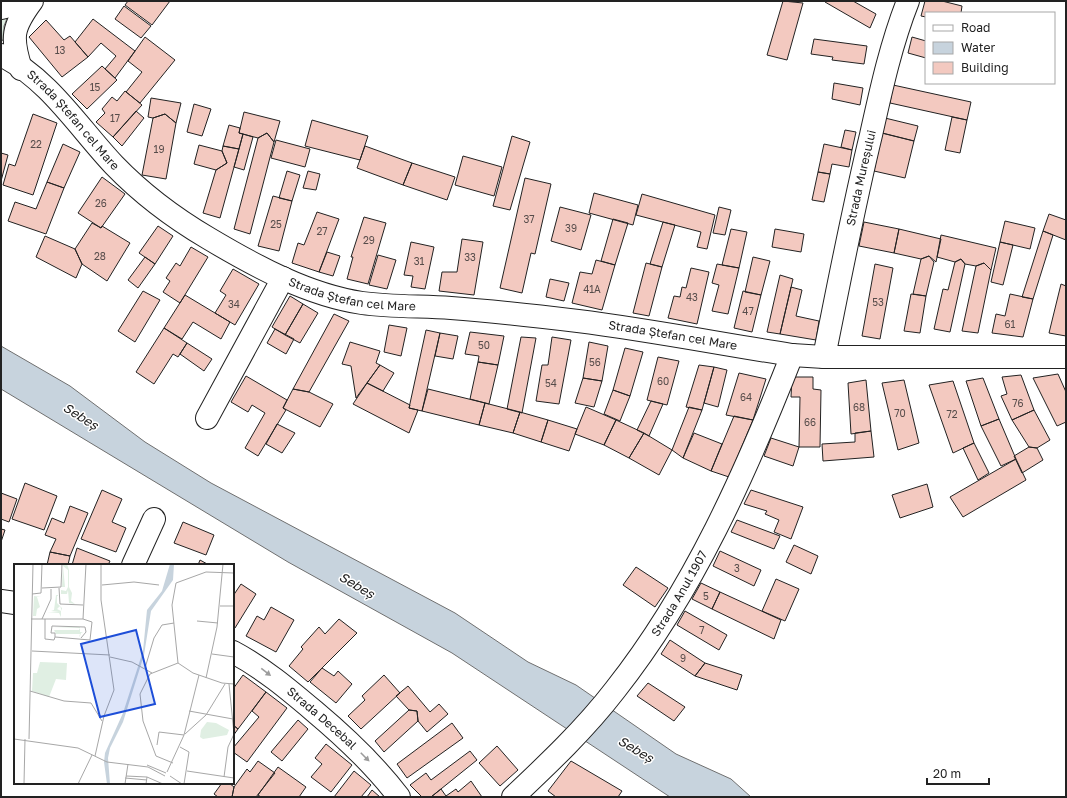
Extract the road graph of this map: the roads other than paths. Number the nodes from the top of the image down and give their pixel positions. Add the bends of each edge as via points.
1 (32, 1) edge
2 (908, 1) edge
3 (1, 8) edge
4 (1, 55) edge
5 (21, 69) junction
6 (283, 278) junction
7 (792, 355) junction
8 (824, 357) junction
9 (1066, 357) edge
10 (207, 418) dead end
11 (154, 519) dead end
12 (134, 564) edge
13 (1, 601) edge
14 (14, 603) edge
15 (234, 653) edge
16 (524, 794) edge
17 (399, 797) edge

1 - 3 street
1 - 5 street via 19,18 14,39
2 - 8 street, Strada Mureșului via 881,89 849,228
4 - 5 street, Strada Ștefan cel Mare
5 - 6 street, Strada Ștefan cel Mare via 36,79 61,104 115,166 144,194 208,238
6 - 7 street, Strada Ștefan cel Mare via 362,303 579,321
6 - 10 street, Strada Ștefan cel Mare
7 - 8 street, Strada Ștefan cel Mare
7 - 16 street, Strada Anul 1907 via 738,485 685,587 654,637 615,691
8 - 9 street, Strada Ștefan cel Mare
11 - 12 street
13 - 14 street
15 -> 17 street, Strada Decebal via 258,666 346,738 381,773

